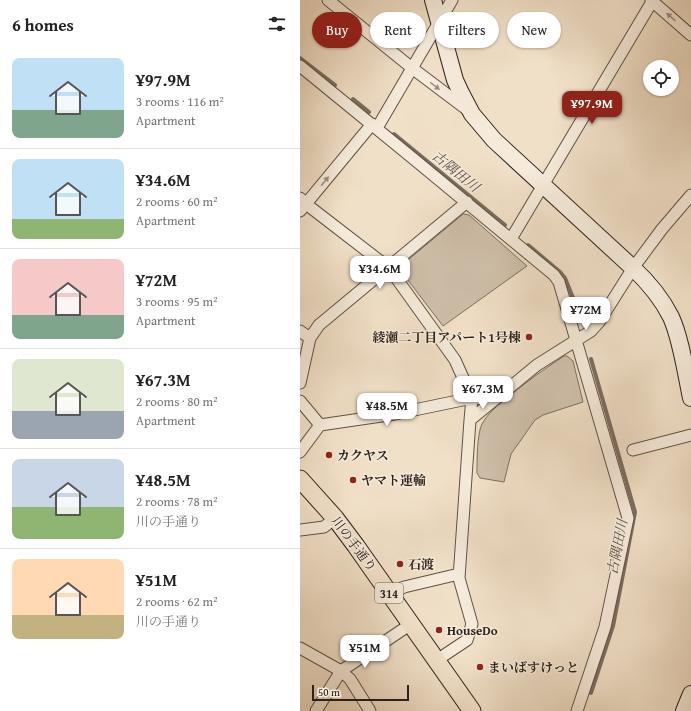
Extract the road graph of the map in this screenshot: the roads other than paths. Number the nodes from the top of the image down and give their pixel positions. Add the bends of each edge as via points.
1 (328, 0) edge
2 (433, 0) edge
3 (452, 0) edge
4 (652, 0) edge
5 (436, 12) edge
6 (445, 12) edge
7 (434, 31) edge
8 (691, 35) edge
9 (446, 48) edge
10 (300, 66) edge
11 (412, 68) junction
12 (472, 114) junction
13 (374, 126) junction
14 (543, 186) junction
15 (691, 195) edge
16 (467, 202) junction
17 (302, 204) edge
18 (511, 239) junction
19 (389, 268) junction
20 (633, 268) junction
21 (300, 330) edge
22 (310, 338) junction
23 (576, 339) junction
24 (300, 382) edge
25 (472, 398) junction
26 (691, 398) edge
27 (300, 400) edge
28 (494, 400) junction
29 (470, 420) junction
30 (320, 425) junction
31 (691, 435) edge
32 (633, 450) dead end
33 (300, 452) edge
34 (300, 479) edge
35 (335, 518) junction
36 (300, 530) edge
37 (459, 574) junction
38 (390, 594) junction
39 (411, 624) junction
40 (300, 648) edge
41 (437, 660) junction
42 (341, 671) junction
43 (691, 694) edge
44 (316, 711) edge
45 (370, 711) edge
46 (472, 711) edge
47 (577, 711) edge
48 (684, 711) edge

1 - 11 street
2 - 5 street
3 - 6 street
8 -> 4 street
4 - 14 street
7 - 11 street
9 - 12 street via 455,80
10 - 13 street
11 -> 12 street
11 - 13 street
12 - 14 street via 494,140
13 - 16 street
17 -> 13 street
14 - 18 street
14 - 20 street
15 - 20 street
16 - 18 street
16 - 19 street
17 - 19 street
18 - 23 street via 554,275
19 - 22 street via 319,325
19 - 25 street via 455,360
20 - 23 street via 600,322 591,331
20 - 26 street via 654,290 672,318
21 - 22 street
22 - 24 street
23 - 28 street via 537,365
23 - 47 street via 628,518 605,627
25 - 28 street
25 - 29 street
25 - 30 street via 395,414
27 - 30 street
28 - 29 street
29 - 37 street
30 - 33 street
31 - 32 street
34 - 35 main road, 川の手通り / 314
35 - 36 street via 324,527
35 - 38 main road, 川の手通り / 314
37 - 38 street via 404,587
37 - 41 street via 472,624 467,640
38 - 39 main road, 川の手通り / 314
39 - 41 main road, 川の手通り / 314
39 - 42 street
40 - 42 street
41 - 46 main road, 川の手通り / 314
42 - 44 street
42 - 45 street via 350,679
43 - 48 street

